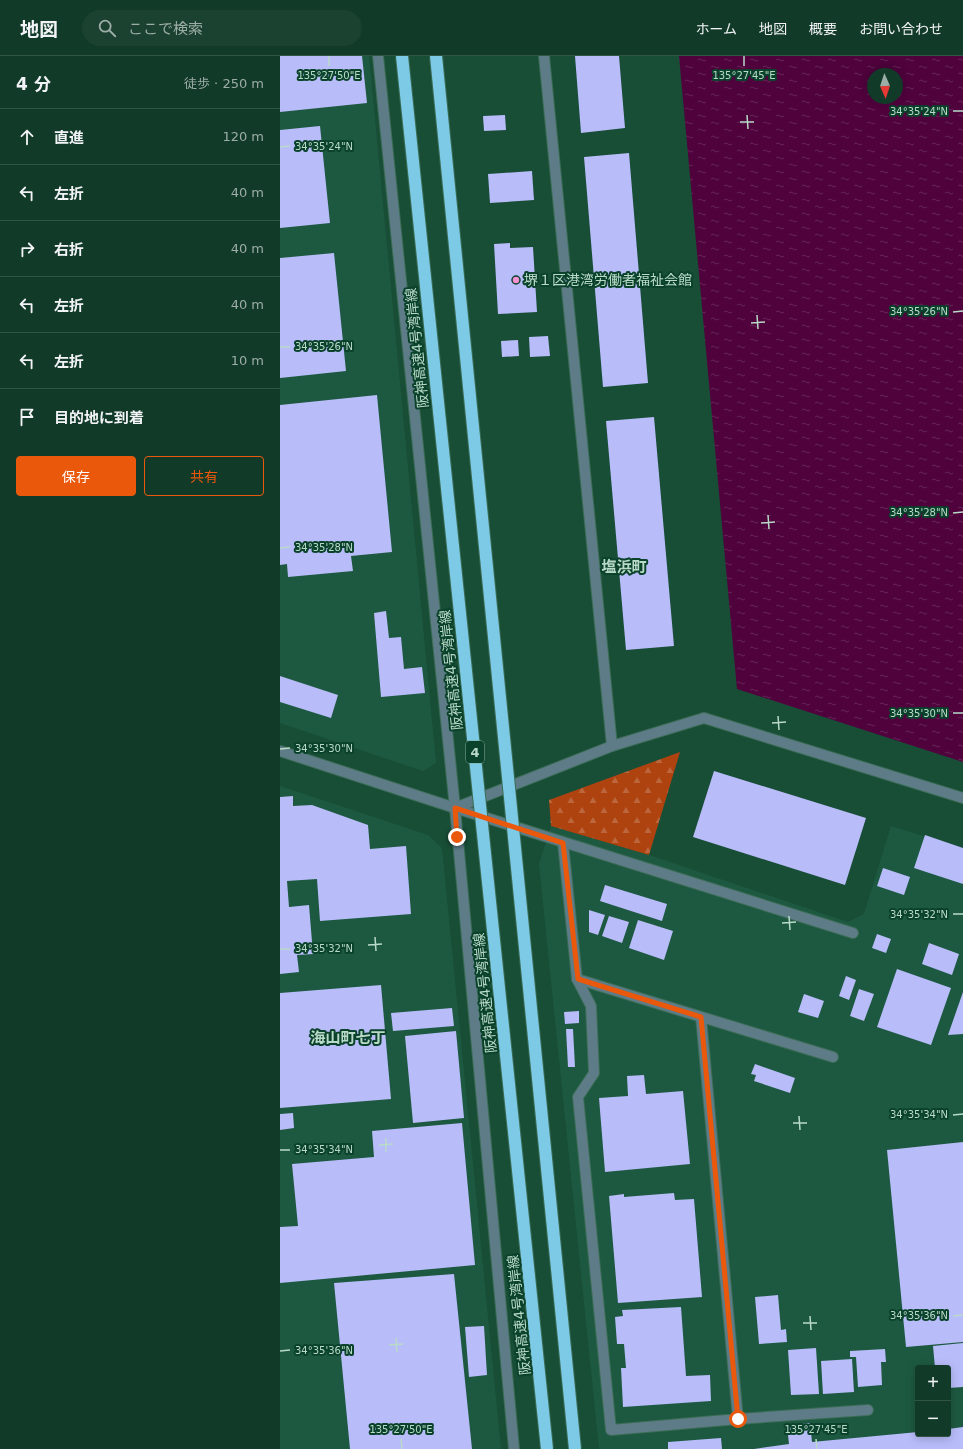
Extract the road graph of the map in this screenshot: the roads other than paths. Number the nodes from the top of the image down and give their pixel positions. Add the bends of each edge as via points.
1 (378, 56) edge
2 (402, 56) edge
3 (436, 56) edge
4 (544, 56) edge
5 (612, 746) junction
6 (280, 751) edge
7 (963, 798) edge
8 (455, 808) junction
9 (563, 843) junction
10 (853, 933) dead end
11 (578, 979) junction
12 (701, 1017) junction
13 (833, 1057) dead end
14 (868, 1410) dead end
15 (738, 1419) junction
16 (514, 1449) edge
17 (547, 1449) edge
18 (575, 1449) edge

1 - 8 street
2 - 17 highway, 阪神高速4号湾岸線 / 4, bridge
3 - 18 highway, 4, bridge
4 - 5 street
5 - 7 street via 704,718
5 - 8 street
6 - 8 street
8 - 9 street
8 - 16 street
9 - 10 street
9 - 11 street
11 - 12 street
11 - 15 street via 591,1006 594,1074 578,1097 611,1430
12 - 13 street
12 - 15 street
14 - 15 street

